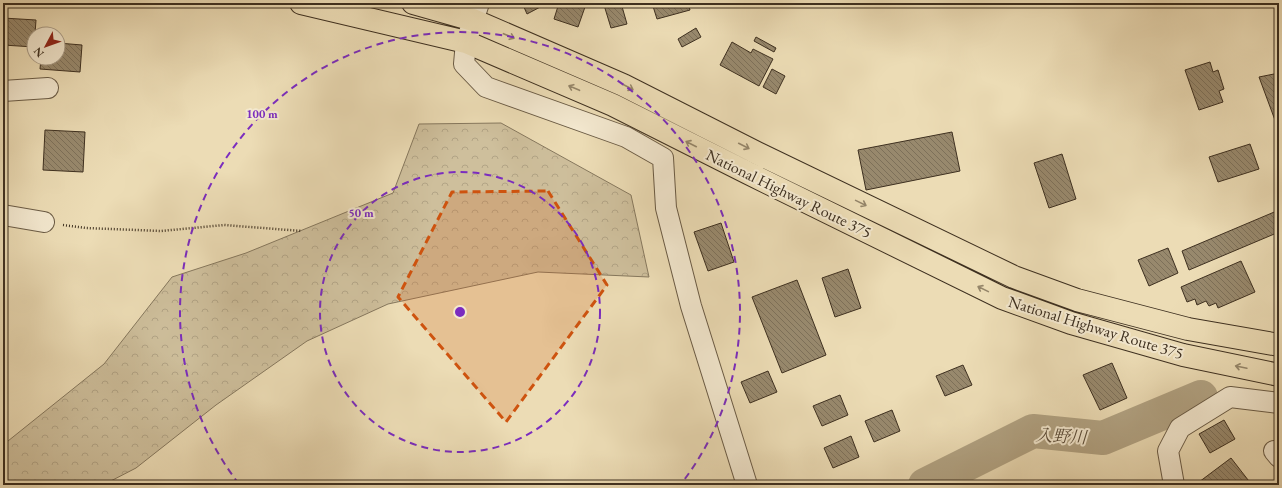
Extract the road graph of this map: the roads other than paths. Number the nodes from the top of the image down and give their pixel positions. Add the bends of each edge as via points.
1 (301, 3) edge
2 (413, 3) edge
3 (476, 12) edge
4 (466, 42) junction
5 (48, 88) dead end
6 (3, 91) edge
7 (3, 215) edge
8 (44, 222) road end
9 (1279, 345) edge
10 (1279, 375) edge
11 (1279, 403) edge
12 (746, 485) edge
13 (1174, 485) edge

1 - 4 highway, National Highway Route 375
2 - 3 highway, National Highway Route 375
3 - 4 street
3 -> 9 highway, National Highway Route 375 via 757,153 1014,277 1077,300 1188,329
10 -> 4 highway, National Highway Route 375 via 1183,355 1071,323 1002,298 613,105
4 - 12 street via 464,64 486,87 626,137 663,158 666,208 691,306
5 - 6 street
7 - 8 street
11 - 13 street via 1230,397 1180,428 1168,451

